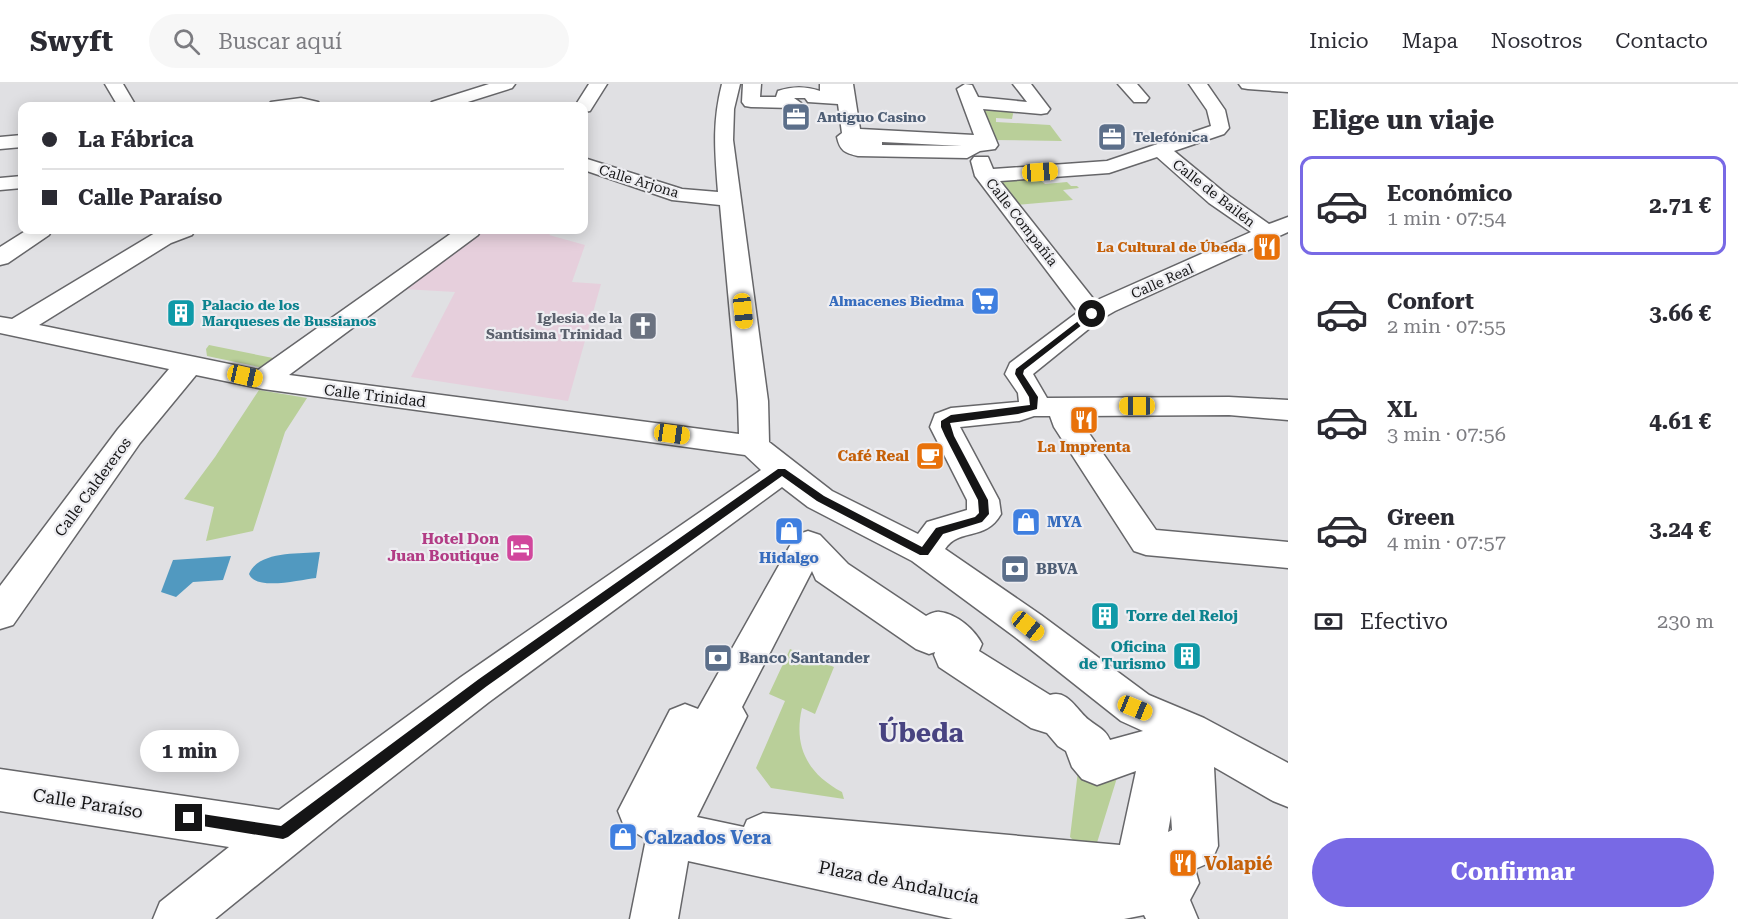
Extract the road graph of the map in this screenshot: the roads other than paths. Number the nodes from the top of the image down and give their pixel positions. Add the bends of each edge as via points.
1 (114, 84) edge
2 (506, 84) edge
3 (598, 84) edge
4 (778, 84) edge
5 (1022, 84) edge
6 (1127, 84) edge
7 (1198, 84) edge
8 (1248, 84) edge
9 (749, 86) edge
10 (836, 86) edge
11 (1288, 87) edge
12 (1140, 98) dead end
13 (125, 102) edge
14 (450, 102) edge
15 (587, 102) edge
16 (18, 141) edge
17 (0, 143) edge
18 (974, 147) junction
19 (1161, 151) junction
20 (588, 165) edge
21 (986, 176) junction
22 (18, 182) edge
23 (0, 184) edge
24 (731, 199) junction
25 (1278, 229) edge
26 (35, 234) edge
27 (173, 234) edge
28 (464, 234) edge
29 (0, 258) edge
30 (1092, 314) junction
31 (8, 326) edge
32 (191, 364) junction
33 (263, 380) junction
34 (1048, 407) junction
35 (1288, 410) edge
36 (768, 459) junction
37 (924, 552) junction
38 (1288, 555) edge
39 (0, 614) edge
40 (1175, 740) junction
41 (1288, 786) edge
42 (0, 790) edge
43 (674, 819) junction
44 (283, 833) junction
45 (1156, 891) edge
46 (177, 919) edge
47 (654, 919) edge

1 - 13 street
2 - 14 street
3 - 15 street
4 - 9 street
5 - 18 street via 1041,109 968,95 988,146
6 - 12 street
7 - 19 street via 1211,101 1220,128
8 - 11 street
9 - 10 street via 751,102 792,103 784,95 804,92 814,98 839,99 836,92 829,92
9 - 24 street via 725,110 723,140
10 - 18 street via 852,136 981,141
16 - 17 street
18 - 21 street, Calle Compañía
19 - 21 street via 1109,167
19 - 25 street, Calle de Bailén via 1217,198
20 - 24 street, Calle Arjona via 680,195
21 - 30 street, Calle Compañía
22 - 23 street
24 - 36 street via 753,401
25 - 30 street, Calle Real
26 - 29 street
27 - 31 street
28 - 33 street
30 - 34 street, Calle Real via 1020,369 1019,374 1034,397
31 - 32 street, Calle Trinidad
32 - 33 street, Calle Trinidad
32 - 39 street, Calle Caldereros via 129,436
33 - 36 street, Calle Trinidad
34 - 35 street via 1229,406
34 - 37 street via 946,421 949,436 983,500 984,514 978,520 939,531
34 - 38 street via 1069,427 1146,542
36 - 37 street via 820,499
36 - 44 street via 483,683
37 - 40 street via 1028,626
40 - 41 street
40 - 43 street, Plaza de Andalucía via 1097,765 1087,753 1090,743 1073,733 1055,712 1046,715 953,655 963,644 938,627 929,638 829,570 832,568 819,534 808,544 707,734 685,723 640,811
40 - 45 street, Plaza de Andalucía
42 - 44 street, Calle Paraíso
43 - 45 street, Plaza de Andalucía via 719,832 1114,869
43 - 47 street
44 - 46 street

